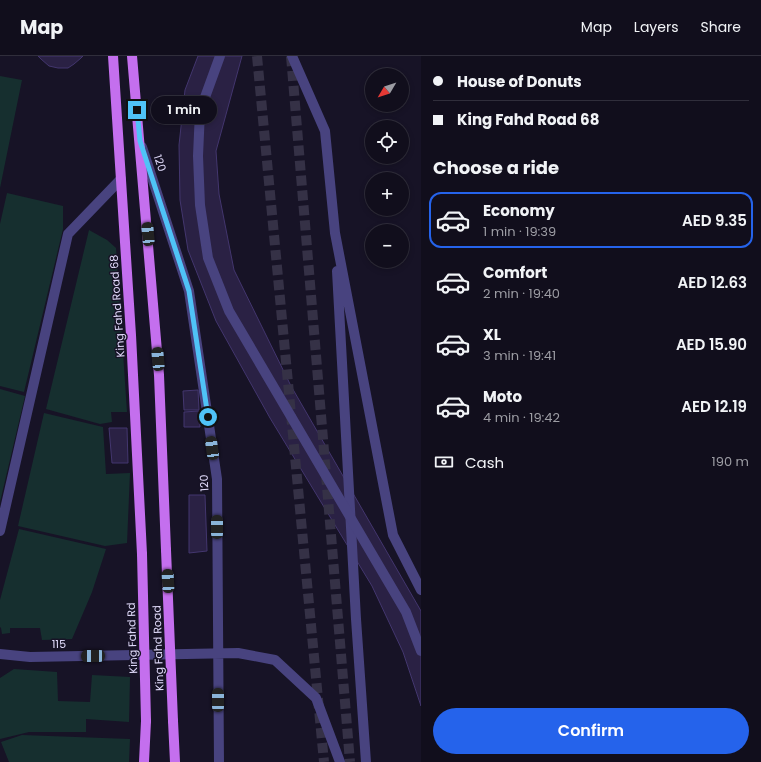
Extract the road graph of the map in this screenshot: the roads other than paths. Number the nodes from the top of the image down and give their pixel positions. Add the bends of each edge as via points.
1 (113, 56) edge
2 (132, 56) edge
3 (220, 56) edge
4 (292, 56) edge
5 (140, 141) junction
6 (121, 179) junction
7 (335, 233) junction
8 (0, 531) edge
9 (142, 554) joint
10 (421, 590) edge
11 (421, 651) edge
12 (218, 653) junction
13 (0, 654) edge
14 (144, 762) edge
15 (175, 762) edge
16 (219, 762) edge
17 (340, 762) edge
18 (366, 762) edge

1 - 6 main road, King Fahd Road 68
2 - 5 main road
3 - 11 street, bridge via 200,111 200,205 208,258 230,311 406,612
4 - 7 street via 325,131
5 - 12 street, 120 via 189,291 217,479
5 - 15 main road, King Fahd Road, bridge via 159,375
6 - 8 street via 68,234
6 - 9 main road, King Fahd Road 68
7 - 10 street via 393,535
7 - 18 street
9 - 14 main road, King Fahd Rd, bridge via 146,721
12 - 13 street, 115 via 30,657
12 - 16 street, 120
12 - 17 street, 115 via 238,653 275,660 316,698

